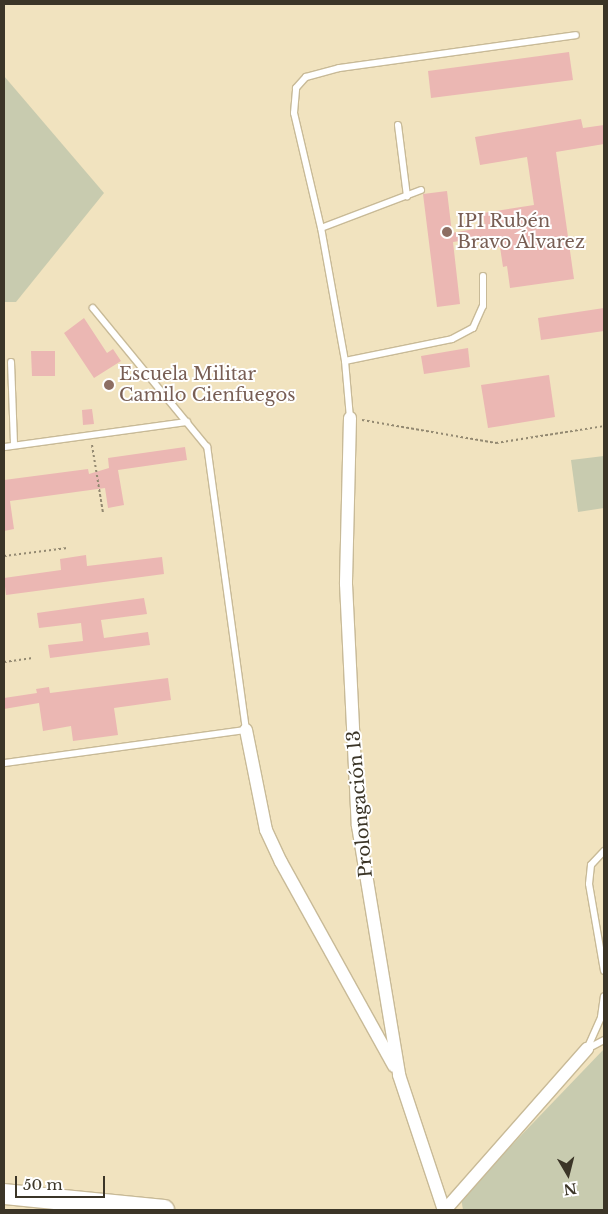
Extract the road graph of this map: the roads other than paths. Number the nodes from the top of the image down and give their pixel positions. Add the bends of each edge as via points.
1 (576, 35) dead end
2 (398, 125) dead end
3 (421, 190) dead end
4 (407, 196) junction
5 (321, 228) junction
6 (483, 276) dead end
7 (93, 308) dead end
8 (346, 361) junction
9 (11, 362) dead end
10 (350, 418) joint
11 (187, 422) junction
12 (14, 445) junction
13 (4, 447) edge
14 (246, 730) junction
15 (4, 763) edge
16 (604, 851) edge
17 (604, 971) edge
18 (604, 996) edge
19 (604, 1040) edge
20 (587, 1049) junction
21 (399, 1074) junction
22 (4, 1194) edge
23 (164, 1210) edge
24 (444, 1210) edge

1 - 5 lane via 339,68 306,77 296,88 294,113
2 - 4 lane
3 - 4 lane
4 - 5 lane
5 - 8 lane
6 - 8 lane via 483,306 473,328 452,339
7 - 11 lane
8 - 10 lane
9 - 12 lane
10 - 21 street, Prolongación 13 via 346,584 358,826
11 - 12 lane
11 - 14 lane via 207,447
12 - 13 lane
14 - 15 lane
14 - 21 street via 266,830
16 - 17 lane via 591,865 590,884
18 - 20 lane via 601,1017
19 - 20 lane
20 - 24 street
21 - 24 street, Prolongación 13
22 - 23 main road

